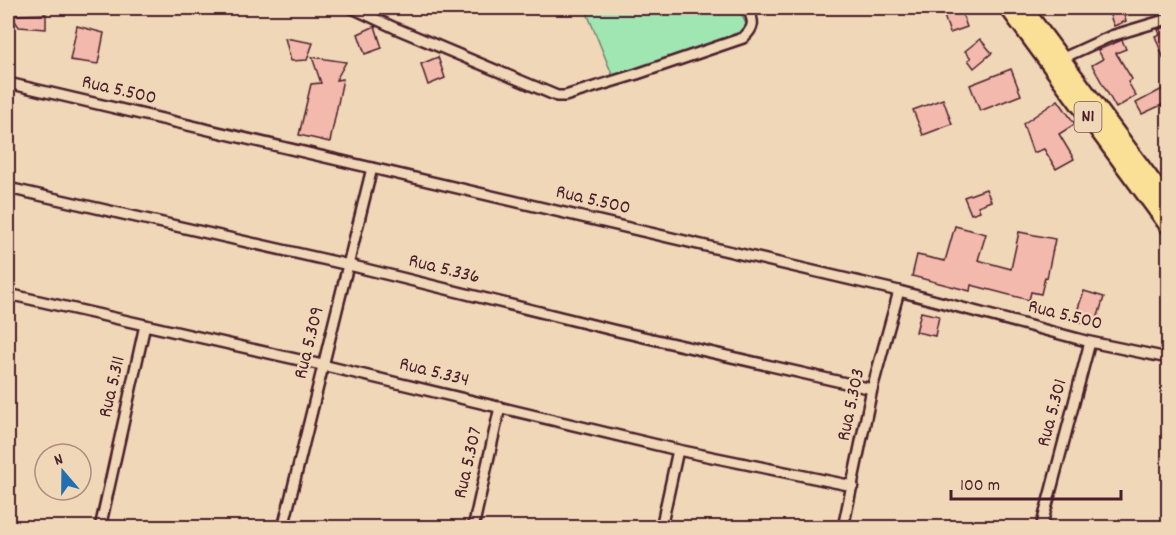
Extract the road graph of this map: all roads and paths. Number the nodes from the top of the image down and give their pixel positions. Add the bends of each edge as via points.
1 (352, 8) edge
2 (748, 8) edge
3 (1008, 8) edge
4 (1024, 8) edge
5 (1168, 19) edge
6 (1063, 58) junction
7 (8, 83) edge
8 (372, 168) junction
9 (8, 188) edge
10 (1166, 196) edge
11 (1168, 226) edge
12 (349, 265) junction
13 (899, 291) junction
14 (8, 294) edge
15 (145, 325) junction
16 (1090, 342) junction
17 (1168, 358) edge
18 (322, 365) junction
19 (872, 389) junction
20 (500, 407) junction
21 (678, 450) junction
22 (853, 486) junction
23 (100, 528) edge
24 (284, 528) edge
25 (473, 528) edge
26 (661, 528) edge
27 (843, 528) edge
28 (1041, 528) edge

1 - 2 street via 556,96 565,96 743,38 754,21
3 - 11 highway, N1
4 - 6 highway, N1
5 - 6 street via 1111,36
6 - 10 highway, N1
7 - 8 street, Rua 5.500
8 - 12 street, Rua 5.309
8 - 13 street, Rua 5.500
9 - 12 street, Rua 5.336
12 - 18 street, Rua 5.309
12 - 19 street, Rua 5.336
13 - 16 street, Rua 5.500
13 - 19 street, Rua 5.303
14 - 15 street, Rua 5.334
15 - 18 street, Rua 5.334
15 - 23 street, Rua 5.311
16 - 17 street, Rua 5.500
16 - 28 street, Rua 5.301
18 - 20 street, Rua 5.334
18 - 24 street, Rua 5.309
19 - 22 street, Rua 5.303
20 - 21 street, Rua 5.334
20 - 25 street, Rua 5.307
21 - 22 street, Rua 5.334
21 - 26 street
22 - 27 street, Rua 5.303

